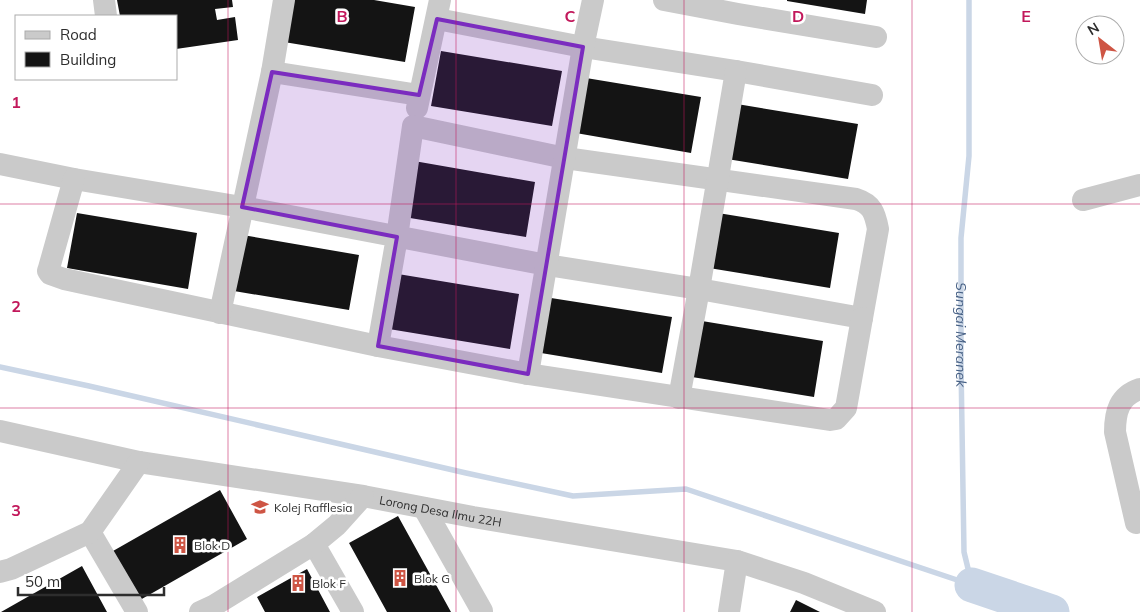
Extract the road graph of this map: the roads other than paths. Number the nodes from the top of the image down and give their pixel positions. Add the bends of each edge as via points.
1 (104, 0) edge
2 (284, 0) edge
3 (593, 0) edge
4 (664, 0) edge
5 (739, 7) edge
6 (439, 9) edge
7 (106, 15) edge
8 (876, 37) dead end
9 (583, 47) junction
10 (736, 71) junction
11 (272, 72) junction
12 (420, 95) junction
13 (872, 95) dead end
14 (413, 126) junction
15 (565, 158) junction
16 (0, 164) edge
17 (74, 179) junction
18 (718, 179) junction
19 (1140, 185) edge
20 (1083, 200) dead end
21 (242, 206) junction
22 (397, 237) junction
23 (547, 265) junction
24 (699, 289) junction
25 (220, 313) junction
26 (862, 318) junction
27 (378, 346) junction
28 (528, 374) junction
29 (1140, 389) edge
30 (678, 398) junction
31 (0, 431) edge
32 (139, 462) junction
33 (363, 496) junction
34 (424, 508) junction
35 (1136, 523) dead end
36 (90, 532) junction
37 (314, 544) junction
38 (737, 561) junction
39 (0, 572) edge
40 (210, 610) edge
41 (482, 611) edge
42 (137, 612) edge
43 (353, 612) edge
44 (729, 612) edge
45 (875, 612) edge

1 - 7 street
2 - 11 street
3 - 9 street
4 - 5 street
5 - 8 street
6 - 9 street
6 - 12 street
9 - 10 street
9 - 15 street
10 - 13 street
10 - 18 street
11 - 12 street
11 - 21 street
12 - 14 street
14 - 15 street
14 - 22 street
15 - 18 street
15 - 23 street
16 - 17 street
17 - 21 street
17 - 25 street via 49,273
18 - 24 street
18 - 26 street via 864,201 874,214 878,229
19 - 20 street
21 - 22 street
21 - 25 street
22 - 23 street
22 - 27 street
23 - 24 street
23 - 28 street
24 - 26 street
24 - 30 street
25 - 27 street
26 - 30 street via 846,408 836,419
27 - 28 street
28 - 30 street
29 - 35 street via 1123,400 1115,419 1115,432
31 - 32 street, Lorong Desa Ilmu 22H
32 - 33 street, Lorong Desa Ilmu 22H
32 - 36 street
33 - 34 street, Lorong Desa Ilmu 22H
33 - 37 street via 337,525
34 - 38 street, Lorong Desa Ilmu 22H
34 - 41 street
36 - 39 street
36 - 42 street
37 - 40 street
37 - 43 street
38 - 44 street
38 - 45 street, Lorong Desa Ilmu 22H via 804,583

